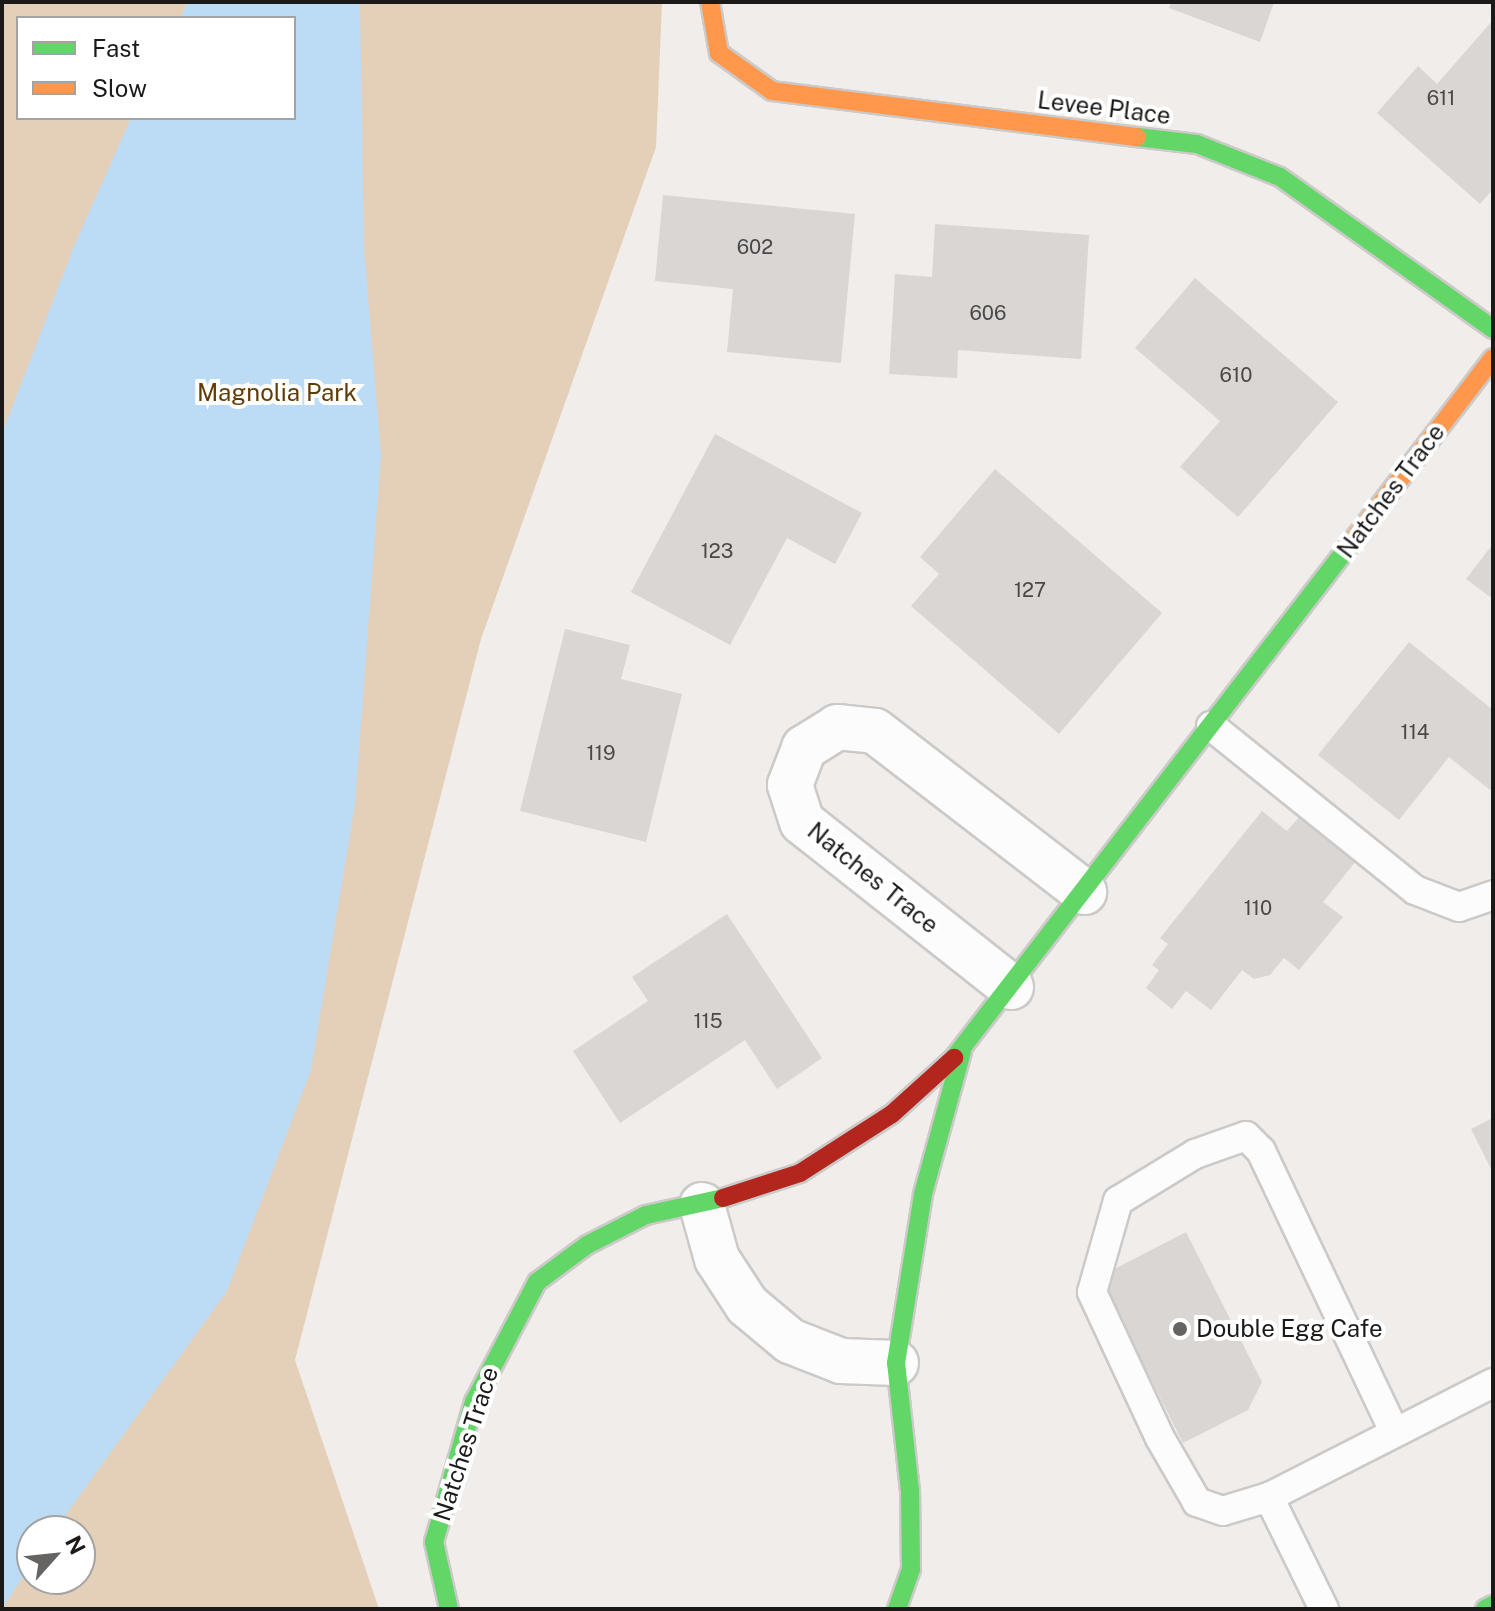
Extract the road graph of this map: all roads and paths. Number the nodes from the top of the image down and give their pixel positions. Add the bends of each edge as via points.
1 (710, 2) edge
2 (1493, 329) edge
3 (1493, 358) edge
4 (1211, 726) junction
5 (1084, 892) junction
6 (1493, 895) edge
7 (1011, 987) junction
8 (962, 1051) junction
9 (702, 1205) junction
10 (896, 1363) junction
11 (1493, 1383) edge
12 (1394, 1431) junction
13 (1269, 1497) junction
14 (1493, 1605) edge
15 (449, 1609) edge
16 (897, 1609) edge
17 (1324, 1609) edge
18 (1485, 1609) edge

1 - 2 street, Levee Place via 719,53 772,91 1197,144 1280,177
3 - 4 street, Natches Trace
4 - 5 street, Natches Trace
4 - 6 lane via 1415,890 1459,907
5 - 7 street, Natches Trace
5 - 7 street, Natches Trace via 875,731 837,727 804,748 790,785 802,822
7 - 8 street, Natches Trace
8 - 9 street, Natches Trace via 892,1114 800,1173
8 - 10 street, Natches Trace via 923,1194
9 - 10 street via 717,1259 739,1294 790,1341 841,1361
9 - 15 street, Natches Trace via 646,1215 587,1245 537,1282 474,1402 434,1542
10 - 16 street, Natches Trace via 911,1554
11 - 12 lane
12 - 13 lane
12 - 13 lane via 1261,1151 1246,1136 1195,1154 1118,1201 1092,1292 1160,1438 1197,1502 1223,1511
13 - 17 lane
14 - 18 street

